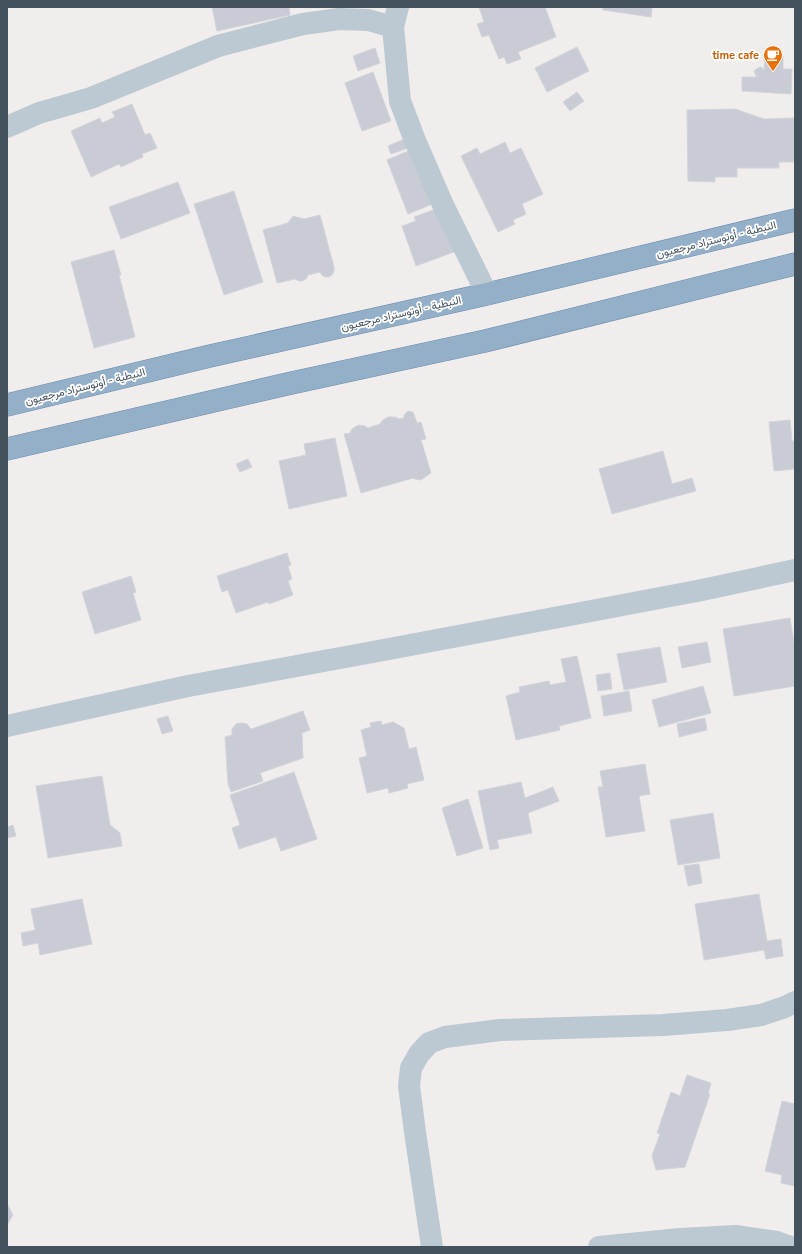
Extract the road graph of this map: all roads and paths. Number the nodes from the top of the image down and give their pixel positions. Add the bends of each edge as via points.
1 (395, 17) edge
2 (7, 128) edge
3 (795, 220) edge
4 (795, 264) edge
5 (487, 294) junction
6 (7, 405) edge
7 (7, 449) edge
8 (795, 570) edge
9 (7, 726) edge
10 (795, 1002) edge
11 (432, 1247) edge
12 (599, 1247) edge
13 (791, 1247) edge

1 - 2 street via 368,20 339,19 303,24 218,46 91,98 39,113
1 - 5 street via 400,101 443,206
3 - 5 highway, النبطية - أوتوستراد مرجعيون
4 - 7 highway via 486,341
5 - 6 highway, النبطية - أوتوستراد مرجعيون via 218,354
8 - 9 street via 697,591 188,686
10 - 11 street via 761,1015 727,1020 663,1025 500,1030 445,1036 429,1043 411,1068 409,1086
12 - 13 street via 735,1236 777,1242

